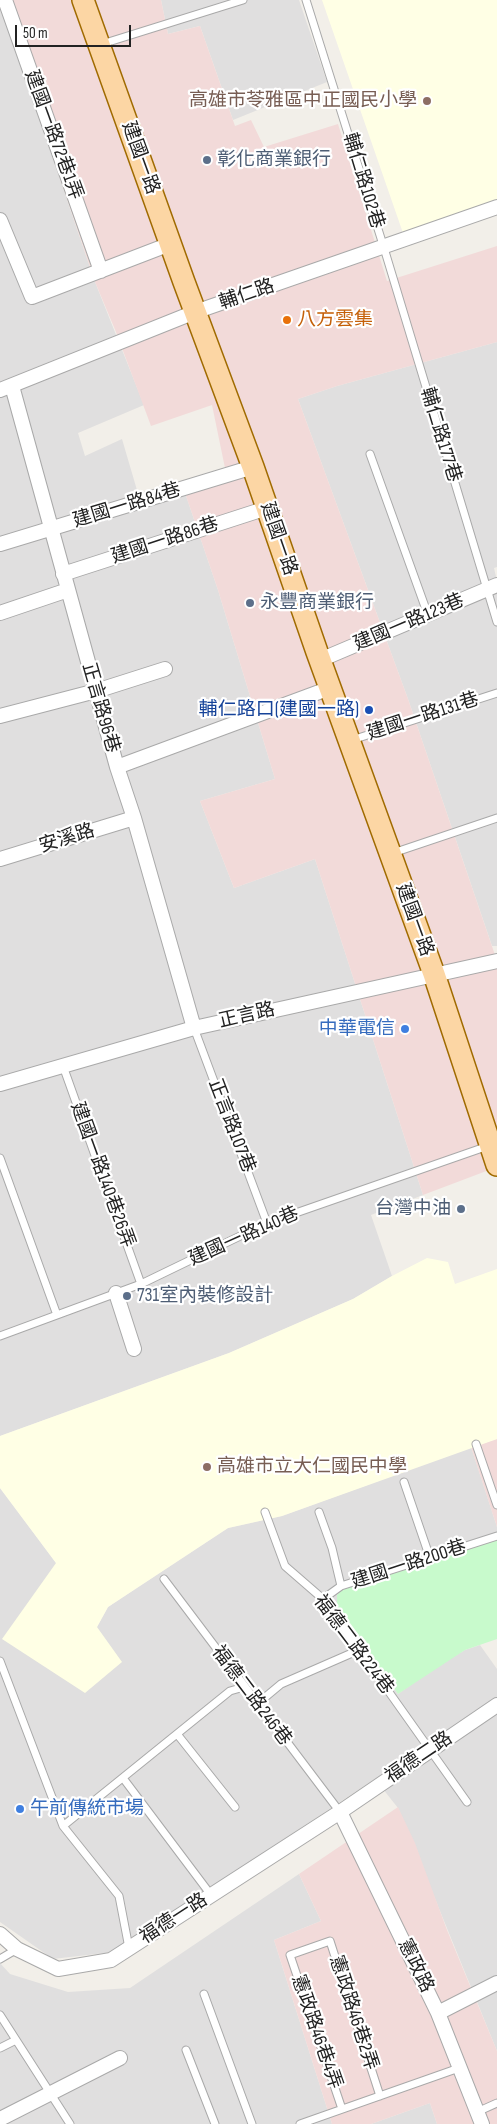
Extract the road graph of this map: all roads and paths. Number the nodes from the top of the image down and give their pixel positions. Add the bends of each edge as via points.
1 (5, 0) edge
2 (82, 0) edge
3 (243, 0) edge
4 (306, 0) edge
5 (100, 45) junction
6 (497, 208) edge
7 (0, 220) edge
8 (170, 244) junction
9 (384, 248) junction
10 (101, 271) junction
11 (195, 312) junction
12 (6, 388) edge
13 (370, 454) dead end
14 (253, 468) junction
15 (267, 508) junction
16 (51, 529) junction
17 (0, 544) edge
18 (63, 574) junction
19 (492, 587) edge
20 (68, 590) junction
21 (0, 613) edge
22 (428, 615) junction
23 (497, 622) edge
24 (320, 660) junction
25 (165, 669) dead end
26 (330, 688) junction
27 (96, 691) junction
28 (497, 693) edge
29 (0, 716) edge
30 (349, 741) junction
31 (117, 767) junction
32 (134, 818) junction
33 (497, 818) edge
34 (390, 854) junction
35 (0, 859) edge
36 (497, 961) edge
37 (434, 974) junction
38 (194, 1028) junction
39 (63, 1066) junction
40 (1, 1079) edge
41 (494, 1155) edge
42 (0, 1158) edge
43 (267, 1223) junction
44 (141, 1284) junction
45 (116, 1293) junction
46 (58, 1315) junction
47 (0, 1336) edge
48 (134, 1350) dead end
49 (476, 1444) dead end
50 (404, 1482) dead end
51 (497, 1505) edge
52 (265, 1512) dead end
53 (319, 1512) dead end
54 (497, 1536) edge
55 (430, 1558) junction
56 (164, 1579) dead end
57 (341, 1586) junction
58 (323, 1599) junction
59 (359, 1650) junction
60 (0, 1661) edge
61 (244, 1687) junction
62 (257, 1704) junction
63 (497, 1705) edge
64 (177, 1734) junction
65 (430, 1751) junction
66 (123, 1778) junction
67 (467, 1802) dead end
68 (235, 1807) dead end
69 (340, 1812) junction
70 (63, 1826) junction
71 (211, 1896) junction
72 (0, 1934) edge
73 (129, 1948) junction
74 (16, 1950) junction
75 (290, 1955) joint
76 (0, 1959) edge
77 (497, 1983) edge
78 (204, 1994) dead end
79 (438, 2013) junction
80 (0, 2015) edge
81 (16, 2040) junction
82 (0, 2048) edge
83 (186, 2050) dead end
84 (120, 2058) dead end
85 (459, 2068) junction
86 (50, 2092) junction
87 (380, 2096) junction
88 (497, 2103) edge
89 (342, 2109) junction
90 (479, 2118) edge
91 (0, 2119) edge
92 (70, 2124) edge
93 (215, 2124) edge
94 (252, 2124) edge
95 (300, 2124) edge

1 - 10 street, 建國一路72巷1弄
2 - 5 main road, 建國一路
3 - 5 lane
4 - 9 lane, 輔仁路102巷
5 - 8 main road, 建國一路
6 - 9 street, 輔仁路
7 - 10 street via 32,296
8 - 10 street
8 - 11 main road, 建國一路
9 - 11 street, 輔仁路
9 - 19 lane, 輔仁路177巷
11 - 12 street, 輔仁路
11 - 14 main road, 建國一路
12 - 16 street, 正言路96巷
13 - 22 lane
14 - 15 main road, 建國一路
14 - 16 street, 建國一路84巷
15 - 18 street, 建國一路86巷
15 - 24 main road, 建國一路
16 - 17 street, 建國一路84巷
16 - 18 street, 正言路96巷
18 - 20 street, 正言路96巷
19 - 22 street, 建國一路123巷
19 - 23 lane, 輔仁路177巷
20 - 21 street
20 - 27 street, 正言路96巷
22 - 24 street, 建國一路123巷
24 - 26 main road, 建國一路
25 - 27 street
26 - 30 main road, 建國一路
26 - 31 street
27 - 29 street
27 - 31 street, 正言路96巷
28 - 30 lane, 建國一路131巷
30 - 34 main road, 建國一路
31 - 32 street, 正言路96巷
32 - 35 street, 安溪路
32 - 38 street, 正言路96巷
33 - 34 lane
34 - 37 main road, 建國一路
36 - 37 street, 正言路
37 - 38 street, 正言路
37 - 41 main road, 建國一路
38 - 39 street, 正言路
38 - 43 lane, 正言路107巷
39 - 40 street, 正言路
39 - 44 lane, 建國一路140巷26弄
41 - 43 lane, 建國一路140巷
42 - 46 lane
43 - 44 lane, 建國一路140巷
44 - 45 lane, 建國一路140巷
45 - 46 lane, 建國一路140巷
45 - 48 street
46 - 47 lane, 建國一路140巷
49 - 51 lane
50 - 55 lane
52 - 58 lane, 福德二路224巷 via 285,1566
53 - 57 lane
54 - 55 lane, 建國一路200巷
55 - 57 lane, 建國一路200巷
56 - 61 lane, 福德二路246巷
57 - 58 lane, 建國一路200巷
58 - 59 lane, 福德二路224巷
59 - 62 lane via 282,1684
59 - 65 lane, 福德二路224巷
60 - 70 lane
61 - 62 lane, 福德二路246巷
61 - 64 lane via 230,1691
62 - 69 lane, 福德二路246巷
63 - 65 street, 福德二路
64 - 66 lane
64 - 68 lane
65 - 67 lane, 福德二路224巷
65 - 69 street, 福德二路
66 - 70 lane
66 - 71 lane
69 - 71 street, 福德一路
69 - 79 street, 憲政路
70 - 73 lane via 119,1896
71 - 73 street, 福德一路
72 - 74 street, 福德一路
73 - 74 street, 福德一路 via 111,1960 58,1969
74 - 76 lane
75 - 87 lane, 憲政路46巷2弄 via 330,1941
75 - 89 lane, 憲政路46巷4弄
77 - 79 street
78 - 94 lane
79 - 85 street, 憲政路
80 - 81 lane
81 - 82 lane
81 - 86 lane
83 - 93 lane
84 - 86 street
85 - 87 lane
85 - 90 street, 憲政路
86 - 91 street
86 - 92 lane
87 - 89 lane
88 - 90 lane
89 - 95 lane

